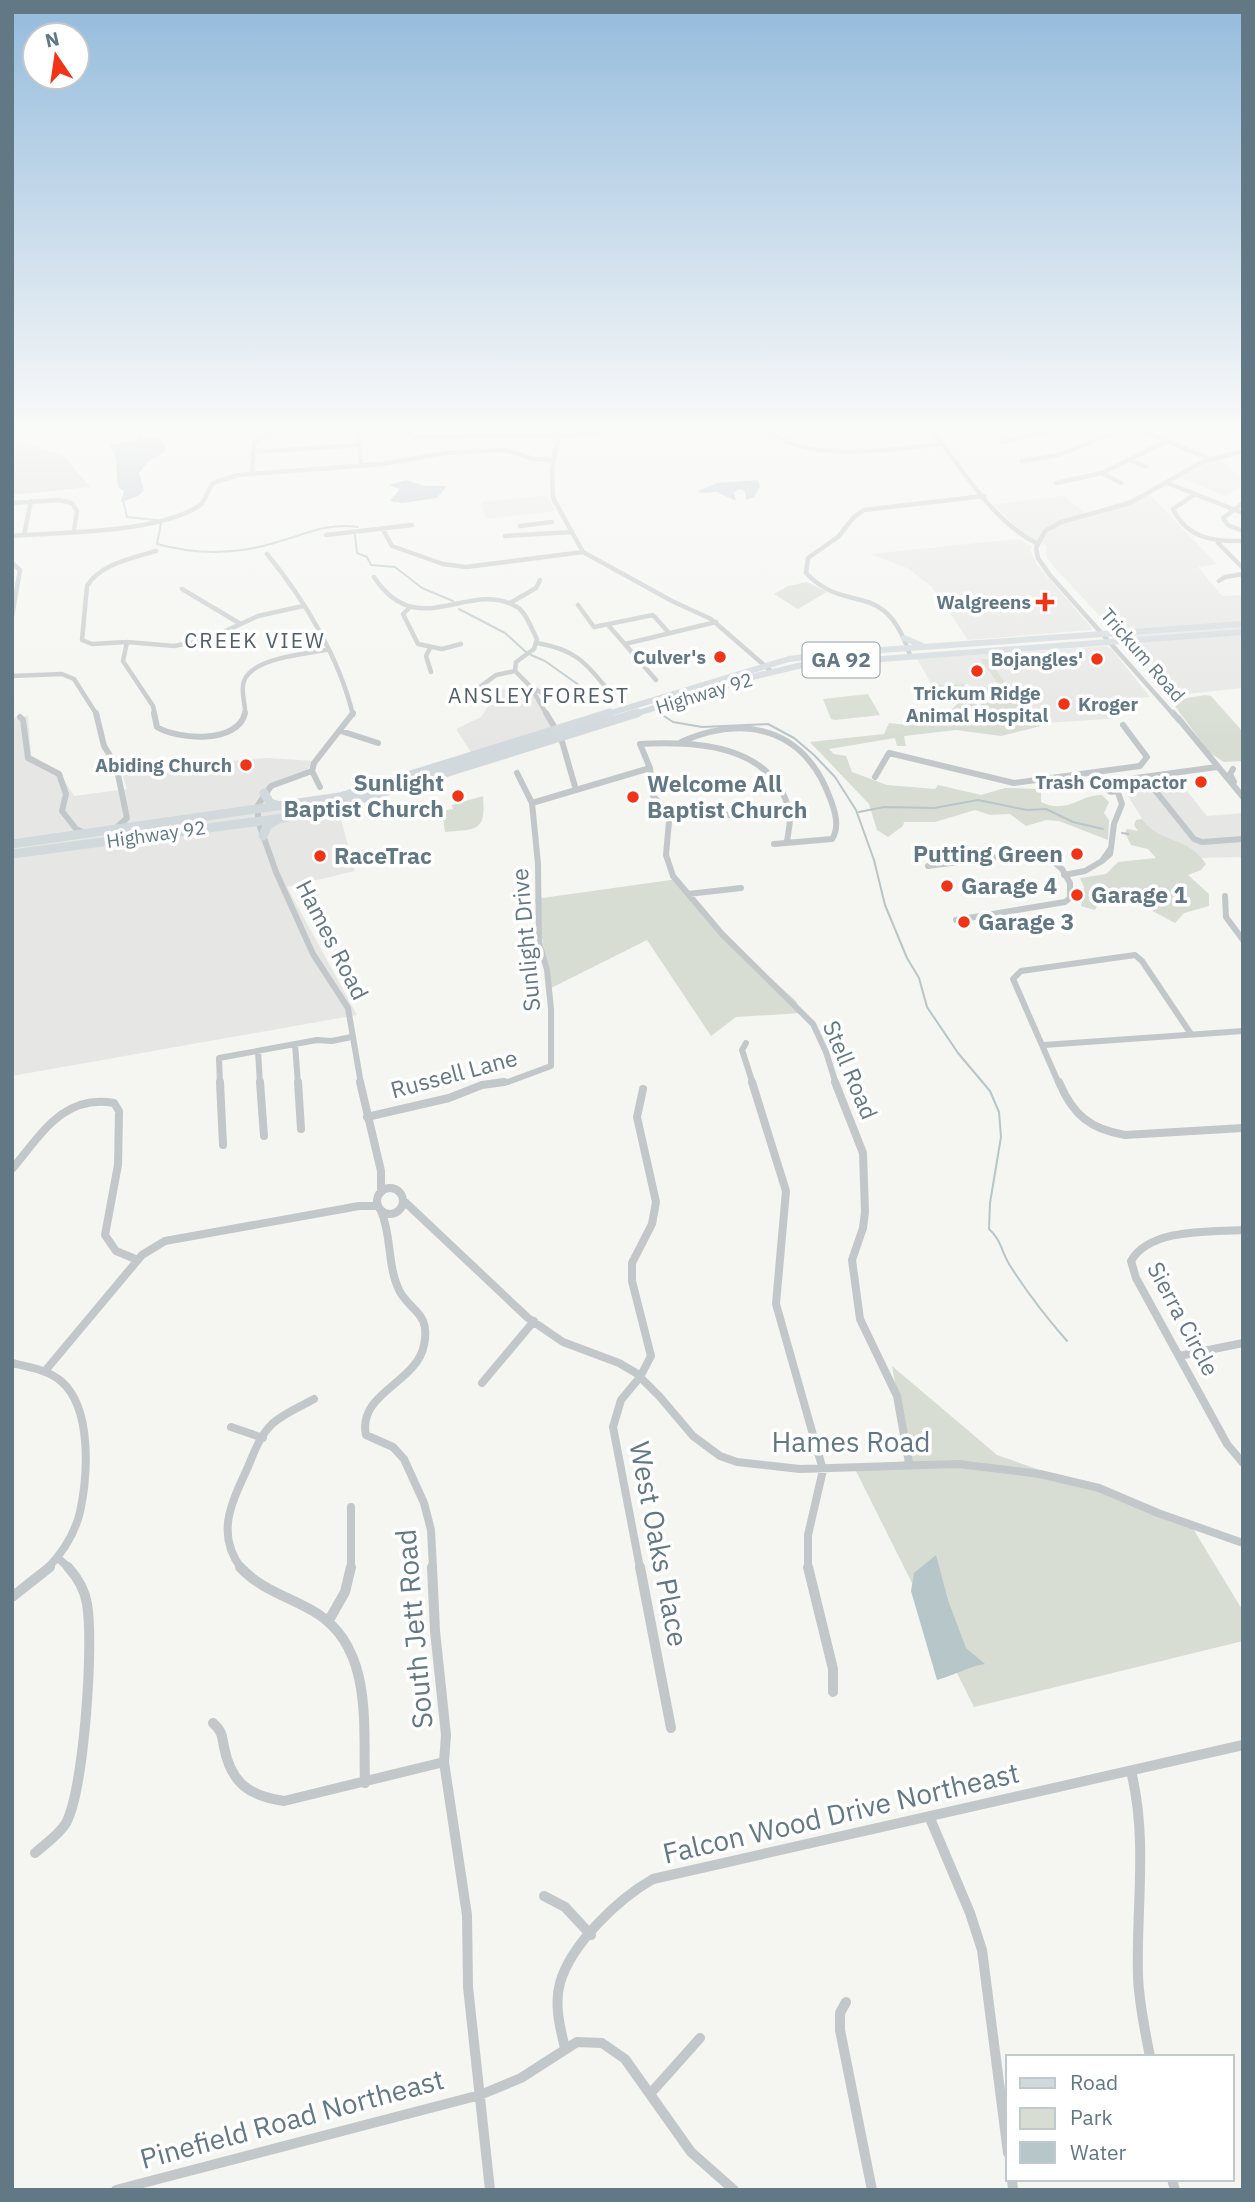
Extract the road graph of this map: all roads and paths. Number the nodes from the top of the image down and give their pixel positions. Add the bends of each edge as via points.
1 (24, 535) edge
2 (386, 535) edge
3 (528, 535) edge
4 (573, 535) edge
5 (840, 535) edge
6 (1021, 535) edge
7 (1043, 535) edge
8 (1195, 535) edge
9 (12, 536) edge
10 (505, 536) dead end
11 (1243, 541) edge
12 (1218, 542) junction
13 (1038, 544) junction
14 (156, 551) dead end
15 (583, 552) junction
16 (267, 554) dead end
17 (12, 563) edge
18 (1243, 568) edge
19 (1243, 574) edge
20 (374, 577) dead end
21 (540, 580) dead end
22 (1219, 581) dead end
23 (15, 587) edge
24 (182, 589) dead end
25 (510, 603) junction
26 (303, 606) junction
27 (578, 606) dead end
28 (410, 607) junction
29 (12, 616) edge
30 (716, 622) junction
31 (239, 623) junction
32 (1243, 624) edge
33 (1096, 625) junction
34 (609, 626) junction
35 (1243, 632) edge
36 (669, 633) junction
37 (1092, 635) junction
38 (904, 638) junction
39 (1108, 639) junction
40 (1025, 640) junction
41 (1131, 640) junction
42 (85, 642) junction
43 (127, 642) junction
44 (537, 643) junction
45 (973, 643) junction
46 (461, 644) dead end
47 (625, 644) junction
48 (76, 645) dead end
49 (932, 646) junction
50 (430, 648) junction
51 (1012, 648) junction
52 (885, 649) junction
53 (994, 649) junction
54 (326, 650) junction
55 (1122, 650) junction
56 (909, 651) junction
57 (852, 652) junction
58 (764, 664) junction
59 (515, 671) junction
60 (431, 673) dead end
61 (12, 676) edge
62 (656, 680) dead end
63 (530, 687) junction
64 (546, 695) dead end
65 (605, 696) dead end
66 (465, 698) dead end
67 (20, 717) dead end
68 (1180, 721) junction
69 (1123, 725) dead end
70 (553, 726) junction
71 (341, 731) junction
72 (562, 742) junction
73 (378, 743) dead end
74 (680, 743) junction
75 (650, 768) junction
76 (1219, 769) junction
77 (1233, 769) dead end
78 (312, 771) junction
79 (1100, 772) junction
80 (517, 773) dead end
81 (875, 777) dead end
82 (1112, 781) junction
83 (1155, 781) junction
84 (1145, 782) junction
85 (320, 787) dead end
86 (1118, 789) junction
87 (1154, 789) junction
88 (576, 790) junction
89 (264, 793) junction
90 (345, 795) junction
91 (1243, 795) edge
92 (532, 803) junction
93 (291, 807) junction
94 (666, 809) junction
95 (790, 813) junction
96 (257, 816) junction
97 (283, 817) junction
98 (127, 818) junction
99 (246, 822) junction
100 (148, 826) junction
101 (74, 827) junction
102 (107, 831) junction
103 (262, 833) junction
104 (90, 834) junction
105 (139, 837) junction
106 (61, 838) junction
107 (1243, 839) edge
108 (787, 842) junction
109 (12, 844) edge
110 (774, 844) dead end
111 (12, 854) edge
112 (928, 866) dead end
113 (1064, 875) junction
114 (741, 888) dead end
115 (688, 894) junction
116 (1225, 896) dead end
117 (956, 920) dead end
118 (1243, 940) edge
119 (1243, 1031) edge
120 (1191, 1034) junction
121 (351, 1037) junction
122 (746, 1043) dead end
123 (295, 1044) junction
124 (1044, 1045) junction
125 (258, 1051) junction
126 (551, 1066) joint
127 (643, 1089) dead end
128 (367, 1117) junction
129 (1243, 1128) edge
130 (301, 1129) dead end
131 (264, 1136) dead end
132 (223, 1146) dead end
133 (12, 1169) edge
134 (380, 1171) junction
135 (393, 1188) junction
136 (379, 1194) junction
137 (405, 1202) junction
138 (362, 1206) junction
139 (379, 1209) junction
140 (394, 1212) junction
141 (413, 1214) junction
142 (385, 1226) junction
143 (1243, 1230) edge
144 (138, 1260) junction
145 (534, 1321) junction
146 (1243, 1343) edge
147 (1179, 1356) junction
148 (12, 1363) edge
149 (45, 1371) junction
150 (640, 1377) junction
151 (482, 1383) dead end
152 (314, 1399) dead end
153 (231, 1427) dead end
154 (263, 1438) junction
155 (909, 1463) junction
156 (1243, 1464) edge
157 (823, 1470) junction
158 (351, 1507) dead end
159 (1243, 1543) edge
160 (58, 1558) junction
161 (12, 1597) edge
162 (328, 1622) junction
163 (833, 1692) dead end
164 (213, 1723) dead end
165 (671, 1728) dead end
166 (1243, 1745) edge
167 (444, 1762) junction
168 (1131, 1771) junction
169 (365, 1783) junction
170 (929, 1816) junction
171 (39, 1849) dead end
172 (544, 1896) dead end
173 (591, 1935) junction
174 (846, 2002) dead end
175 (700, 2038) dead end
176 (565, 2048) junction
177 (1150, 2055) edge
178 (650, 2094) junction
179 (480, 2095) junction
180 (1006, 2137) edge
181 (116, 2190) edge
182 (490, 2190) edge
183 (734, 2190) edge
184 (873, 2190) edge

1 - 9 street
2 - 15 street via 392,546 454,566
3 - 10 street
4 - 15 street
5 - 38 street via 807,561 805,571 824,588 880,606
6 - 13 street
7 - 13 street
8 - 12 street
11 - 12 street
12 - 18 street
13 - 33 street, Trickum Road via 1042,566
13 - 39 street, Trickum Road via 1046,565
14 - 42 street via 90,578
15 - 30 street
16 - 26 street
17 - 23 street via 20,570
19 - 22 street
20 - 28 street via 387,596
21 - 25 street via 536,588
23 - 29 street
24 - 31 street
25 - 28 street via 497,600
25 - 44 street via 520,608
26 - 31 street
26 - 54 street
27 - 34 street via 594,627
28 - 50 street via 402,614 408,627 418,644
30 - 36 street
30 - 58 street
31 - 43 street via 208,639 174,646
32 - 39 main road, Highway 92 / GA 92
33 - 37 main road
33 - 39 street, Trickum Road
34 - 36 street via 653,615
34 - 47 street
35 - 41 main road, Highway 92 / GA 92
36 - 47 street
37 - 39 main road, Highway 92 / GA 92
37 - 40 main road, Highway 92 / GA 92
38 - 49 main road
38 - 52 main road
38 - 56 street
39 - 41 main road, Highway 92 / GA 92
39 - 51 main road
39 - 51 main road, Highway 92 / GA 92 via 1075,644 1069,651 1051,645
39 - 55 street, Trickum Road
39 - 68 street, Trickum Road
40 - 45 main road, Highway 92 / GA 92
40 - 53 main road
41 - 55 main road via 1122,644
42 - 43 street
42 - 48 street
43 - 54 street via 123,661 153,706 157,727 169,734 205,737 229,732 241,723 245,717 243,684 251,671
44 - 59 street via 516,662
44 - 65 street via 560,646 578,655 607,689
45 - 49 main road, Highway 92 / GA 92
45 - 56 main road
46 - 50 street
47 - 62 street
49 - 56 main road, Highway 92 / GA 92
50 - 60 street via 426,656
51 - 53 main road via 1001,652 1001,659
52 - 56 main road, Highway 92 / GA 92
52 - 57 main road, Highway 92 / GA 92
53 - 56 main road, Highway 92 / GA 92
54 - 71 street via 353,714
55 - 68 street, Trickum Road
56 - 58 main road, Highway 92 / GA 92
57 - 58 main road
57 - 58 main road, Highway 92 / GA 92
58 - 70 main road, Highway 92 / GA 92 via 573,724
58 - 72 main road, Highway 92 / GA 92 via 689,697
59 - 63 street
59 - 66 street via 496,676
61 - 98 street via 72,676 98,716 104,746 116,765
63 - 64 street
63 - 70 street
67 - 101 street via 28,758 63,780 62,811
68 - 76 street, Trickum Road
69 - 79 street via 1145,753 1145,762
70 - 72 street
70 - 90 main road, Highway 92 / GA 92
71 - 73 street
71 - 78 street
72 - 88 street
72 - 97 main road, Highway 92 / GA 92 via 544,743 351,803
74 - 75 street, Stell Road via 640,744
74 - 95 street via 721,748 760,764 778,781
74 - 108 street via 701,733 753,726 785,738 807,758 826,788 837,828 832,838
75 - 88 street
75 - 94 street, Stell Road via 653,796
76 - 82 street
76 - 83 street
76 - 91 street, Trickum Road
77 - 91 street via 1231,777
78 - 85 street
78 - 89 street via 282,780
79 - 81 street via 1074,779 1014,783 889,753
79 - 82 street
80 - 92 street, Sunlight Drive
82 - 86 street
82 - 86 street via 1105,787
83 - 84 street
83 - 87 street
84 - 86 street
84 - 87 street
86 - 113 street via 1122,804 1111,848 1102,861 1085,871
87 - 107 street via 1194,839
88 - 92 street
89 - 93 main road via 270,803
89 - 96 street
90 - 93 main road, Highway 92 / GA 92
90 - 96 main road via 319,806
92 - 126 street, Sunlight Drive via 539,942 551,1009
93 - 96 main road, Highway 92 / GA 92
94 - 95 street via 729,815
94 - 115 street, Stell Road via 670,829 666,862
95 - 108 street
96 - 97 main road, Highway 92 / GA 92
96 - 99 main road, Highway 92 / GA 92
96 - 100 main road, Highway 92 / GA 92
96 - 103 street, Hames Road
96 - 105 main road
97 - 103 main road
98 - 100 street
98 - 102 street
99 - 103 main road
99 - 105 main road, Highway 92 / GA 92
100 - 102 main road, Highway 92 / GA 92
101 - 104 street
101 - 106 street
102 - 104 main road, Highway 92 / GA 92
103 - 121 street, Hames Road via 313,954 348,1008
104 - 106 main road, Highway 92 / GA 92
105 - 111 main road, Highway 92 / GA 92
106 - 109 main road, Highway 92 / GA 92
108 - 110 street
112 - 113 street via 1030,851 1053,859
113 - 117 street via 1072,889 1065,902
114 - 115 street
115 - 155 street, Stell Road via 750,964 813,1024 826,1052 863,1153 865,1212 852,1260 860,1319 897,1396
116 - 118 street via 1226,917
119 - 120 street
120 - 124 street
120 - 124 street via 1143,961 1130,954 1021,971 1015,976
121 - 123 street
121 - 128 street, Hames Road
122 - 157 street via 742,1050 786,1191 776,1304
123 - 125 street
123 - 130 street
124 - 129 street via 1073,1110 1083,1121 1106,1132 1125,1135
125 - 131 street
125 - 132 street via 219,1058
126 - 128 street, Russell Lane via 508,1082
127 - 150 street via 637,1117 656,1202 652,1224 632,1263 632,1281 651,1356
128 - 134 street, Hames Road
133 - 144 street via 55,1117 69,1107 97,1100 114,1103 119,1111 119,1174 106,1222 107,1240 118,1254
134 - 135 street, Hames Road
134 - 136 street, Hames Road
135 - 136 street
135 - 137 street via 401,1191
136 - 138 street
136 - 139 street
137 - 140 street
137 - 141 street, Hames Road
138 - 139 street
138 - 144 street via 179,1238 154,1246
139 - 140 street
139 - 142 street, South Jett Road
140 - 141 street, Hames Road
140 - 142 street
141 - 145 street, Hames Road
142 - 167 street, South Jett Road via 398,1288 419,1311 425,1343 409,1374 369,1408 364,1431 393,1447 404,1459 428,1515 446,1735
143 - 147 street, Sierra Circle via 1150,1242 1132,1255 1136,1278
144 - 149 street
145 - 150 street, Hames Road via 566,1343 618,1363
145 - 151 street
146 - 147 street
147 - 156 street, Sierra Circle via 1227,1444
148 - 149 street
149 - 160 street via 73,1392 84,1413 86,1431 80,1512
150 - 157 street, Hames Road via 696,1440 715,1454 735,1462
150 - 165 street, West Oaks Place via 621,1400 612,1427
152 - 154 street via 279,1418
153 - 154 street
154 - 162 street via 234,1495 226,1520 227,1541 236,1565 248,1579
155 - 157 street, Hames Road
155 - 159 street, Hames Road via 989,1466 1088,1485
157 - 163 street via 808,1535 808,1573 833,1669
158 - 162 street via 352,1571 343,1600
160 - 161 street
160 - 171 street via 77,1576 90,1621 74,1801 66,1823
162 - 169 street via 353,1656 360,1692
164 - 169 street via 221,1730 233,1776 242,1789 258,1798 284,1801
166 - 168 street, Falcon Wood Drive Northeast
167 - 169 street
167 - 179 street, South Jett Road via 467,1915 468,1987
168 - 170 street, Falcon Wood Drive Northeast
168 - 177 street via 1140,1814 1138,1975
170 - 173 street, Falcon Wood Drive Northeast via 653,1879 624,1897
170 - 180 street via 982,1951
172 - 173 street via 571,1910
173 - 176 street, Falcon Wood Drive Northeast via 561,1982 557,2012
174 - 184 street via 840,2013 840,2030
175 - 178 street
176 - 178 street via 591,2041 610,2046
176 - 179 street, Pinefield Road Northeast via 521,2078
178 - 183 street via 691,2152
179 - 181 street, Pinefield Road Northeast
179 - 182 street, South Jett Road

